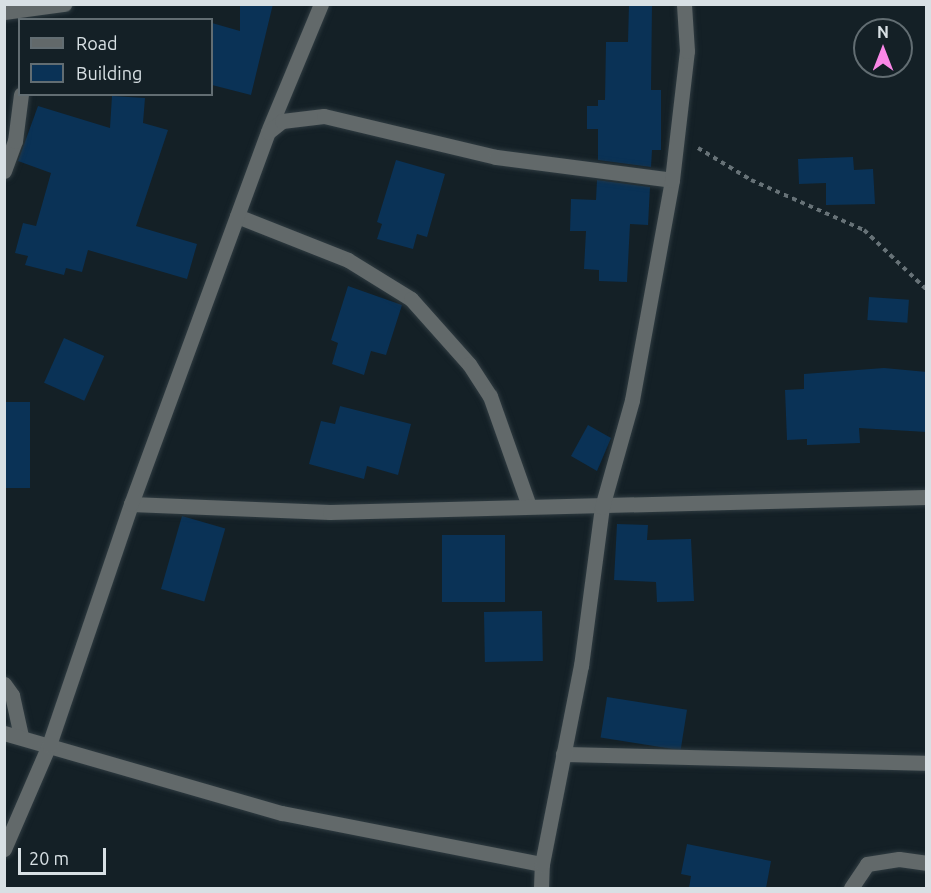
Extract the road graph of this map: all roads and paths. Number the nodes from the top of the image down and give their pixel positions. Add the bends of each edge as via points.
1 (64, 4) edge
2 (321, 4) edge
3 (684, 4) edge
4 (4, 12) edge
5 (22, 15) edge
6 (21, 96) edge
7 (268, 132) junction
8 (679, 137) junction
9 (4, 171) edge
10 (672, 180) junction
11 (237, 216) junction
12 (927, 289) edge
13 (927, 497) edge
14 (131, 504) junction
15 (529, 506) junction
16 (602, 507) junction
17 (4, 684) edge
18 (4, 733) edge
19 (21, 736) junction
20 (49, 745) junction
21 (563, 754) junction
22 (927, 763) edge
23 (4, 849) edge
24 (927, 863) edge
25 (542, 864) junction
26 (541, 888) edge
27 (851, 888) edge

1 - 5 street
2 - 7 street
3 - 8 street via 687,51
4 - 5 street
6 - 9 street via 15,141
7 - 10 street via 282,121 324,116 496,158
7 - 11 street
8 - 10 street
8 - 12 path via 751,180 864,230
10 - 16 street via 632,400
11 - 14 street
11 - 15 street via 348,260 411,299 469,364 490,396
13 - 16 street
14 - 15 street via 330,512
14 - 20 street
15 - 16 street
16 - 21 street via 581,666
17 - 19 street via 12,695
18 - 19 street
19 - 20 street
20 - 23 street
20 - 25 street via 282,813
21 - 22 street
21 - 25 street
24 - 27 street via 899,859 867,864
25 - 26 street

